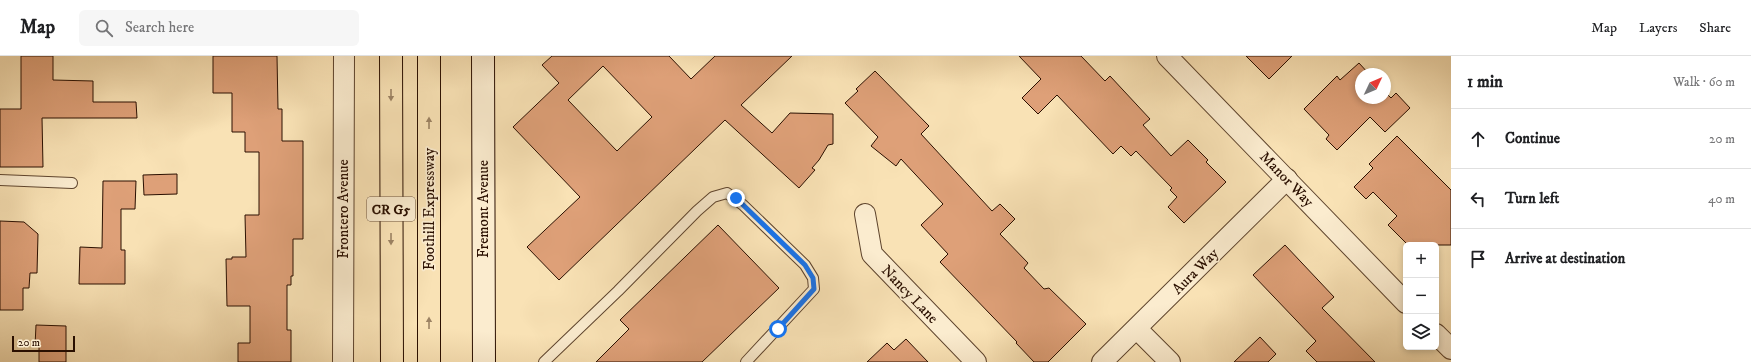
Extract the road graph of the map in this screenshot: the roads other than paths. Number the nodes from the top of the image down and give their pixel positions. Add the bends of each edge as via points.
1 (344, 56) edge
2 (391, 56) edge
3 (429, 56) edge
4 (483, 56) edge
5 (1167, 56) edge
6 (1287, 179) junction
7 (0, 180) edge
8 (72, 183) dead end
9 (865, 214) dead end
10 (1403, 300) edge
11 (1137, 329) junction
12 (1439, 337) edge
13 (1451, 349) edge
14 (343, 362) edge
15 (392, 362) edge
16 (429, 362) edge
17 (484, 362) edge
18 (544, 362) edge
19 (746, 362) edge
20 (976, 362) edge
21 (1102, 362) edge
22 (1170, 362) edge

1 - 14 street, Frontero Avenue
2 -> 15 highway, CR G5
16 -> 3 highway, Foothill Expressway / CR G5
4 - 17 street, Fremont Avenue
5 - 6 street, Manor Way
6 - 10 street, Manor Way
6 - 11 street, Aura Way
7 - 8 lane
9 - 20 street, Nancy Lane via 872,254
11 - 21 street, Aura Way
11 - 22 street
12 - 13 street
18 - 19 lane via 697,211 713,197 727,193 743,205 805,265 813,278 814,289

